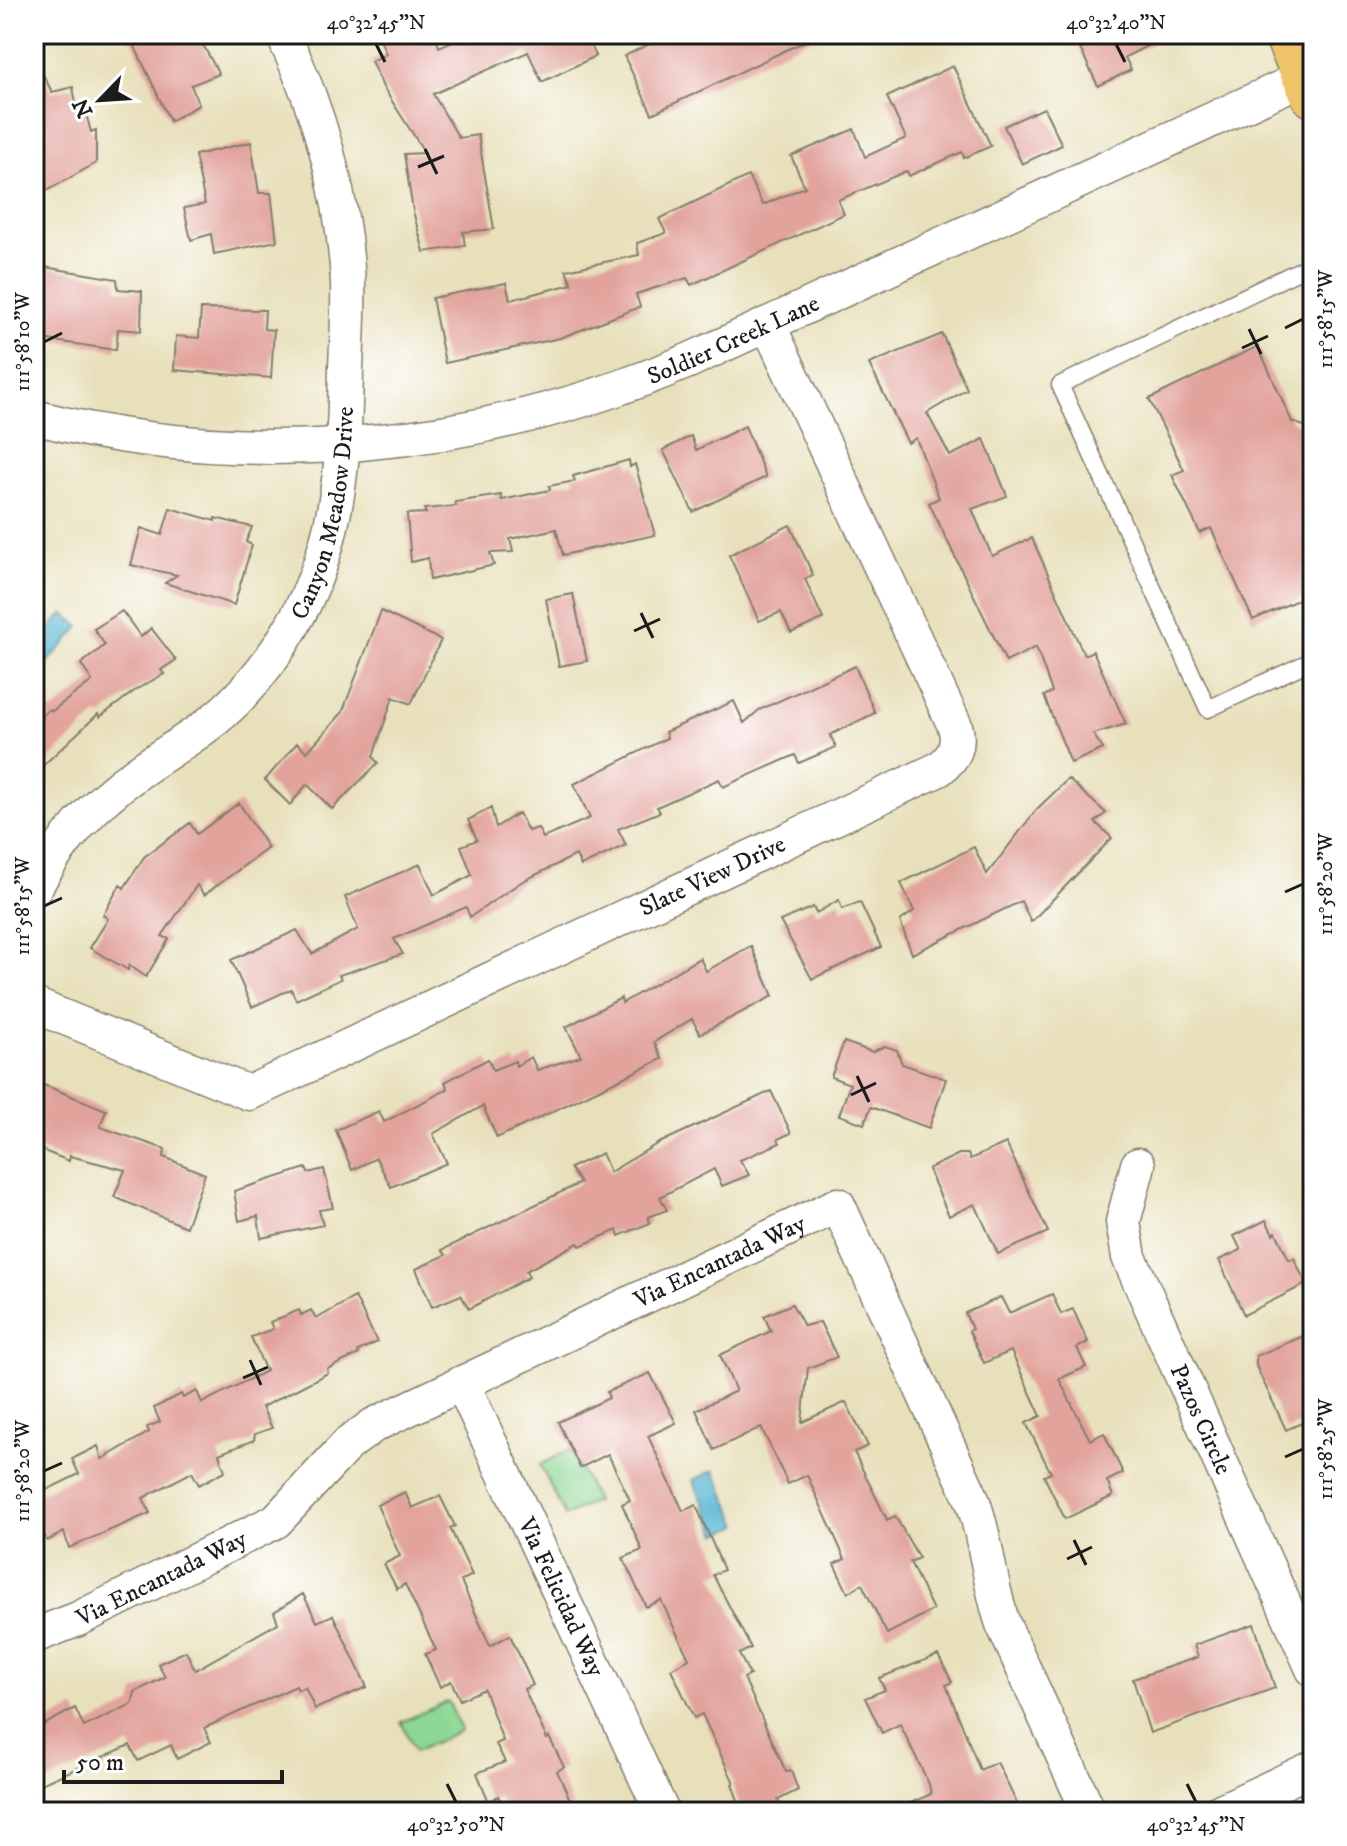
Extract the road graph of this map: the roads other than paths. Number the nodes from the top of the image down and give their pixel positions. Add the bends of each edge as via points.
1 (283, 34) edge
2 (1286, 34) edge
3 (1309, 86) edge
4 (1313, 264) edge
5 (768, 324) junction
6 (34, 417) edge
7 (344, 444) junction
8 (1313, 660) edge
9 (34, 889) edge
10 (34, 1005) edge
11 (1138, 1165) dead end
12 (462, 1383) junction
13 (34, 1636) edge
14 (1313, 1669) edge
15 (1313, 1768) edge
16 (1241, 1807) edge
17 (662, 1812) edge
18 (1089, 1812) edge

1 - 7 street, Canyon Meadow Drive via 318,119 338,201 348,285
2 - 3 main road
3 - 5 street, Soldier Creek Lane
4 - 8 lane via 1060,385 1208,709
5 - 7 street, Soldier Creek Lane via 642,380 547,412 449,433
5 - 10 street, Slate View Drive via 955,726 958,738 950,762 249,1093
6 - 7 street, Soldier Creek Lane via 122,435 216,445
7 - 9 street, Canyon Meadow Drive via 322,565 277,652 213,721 94,808
11 - 14 street, Pazos Circle via 1123,1222 1129,1257
12 - 13 street, Via Encantada Way via 360,1433 276,1521
12 - 17 street, Via Felicidad Way
12 - 18 street, Via Encantada Way via 838,1205 972,1499 1003,1624
15 - 16 street

